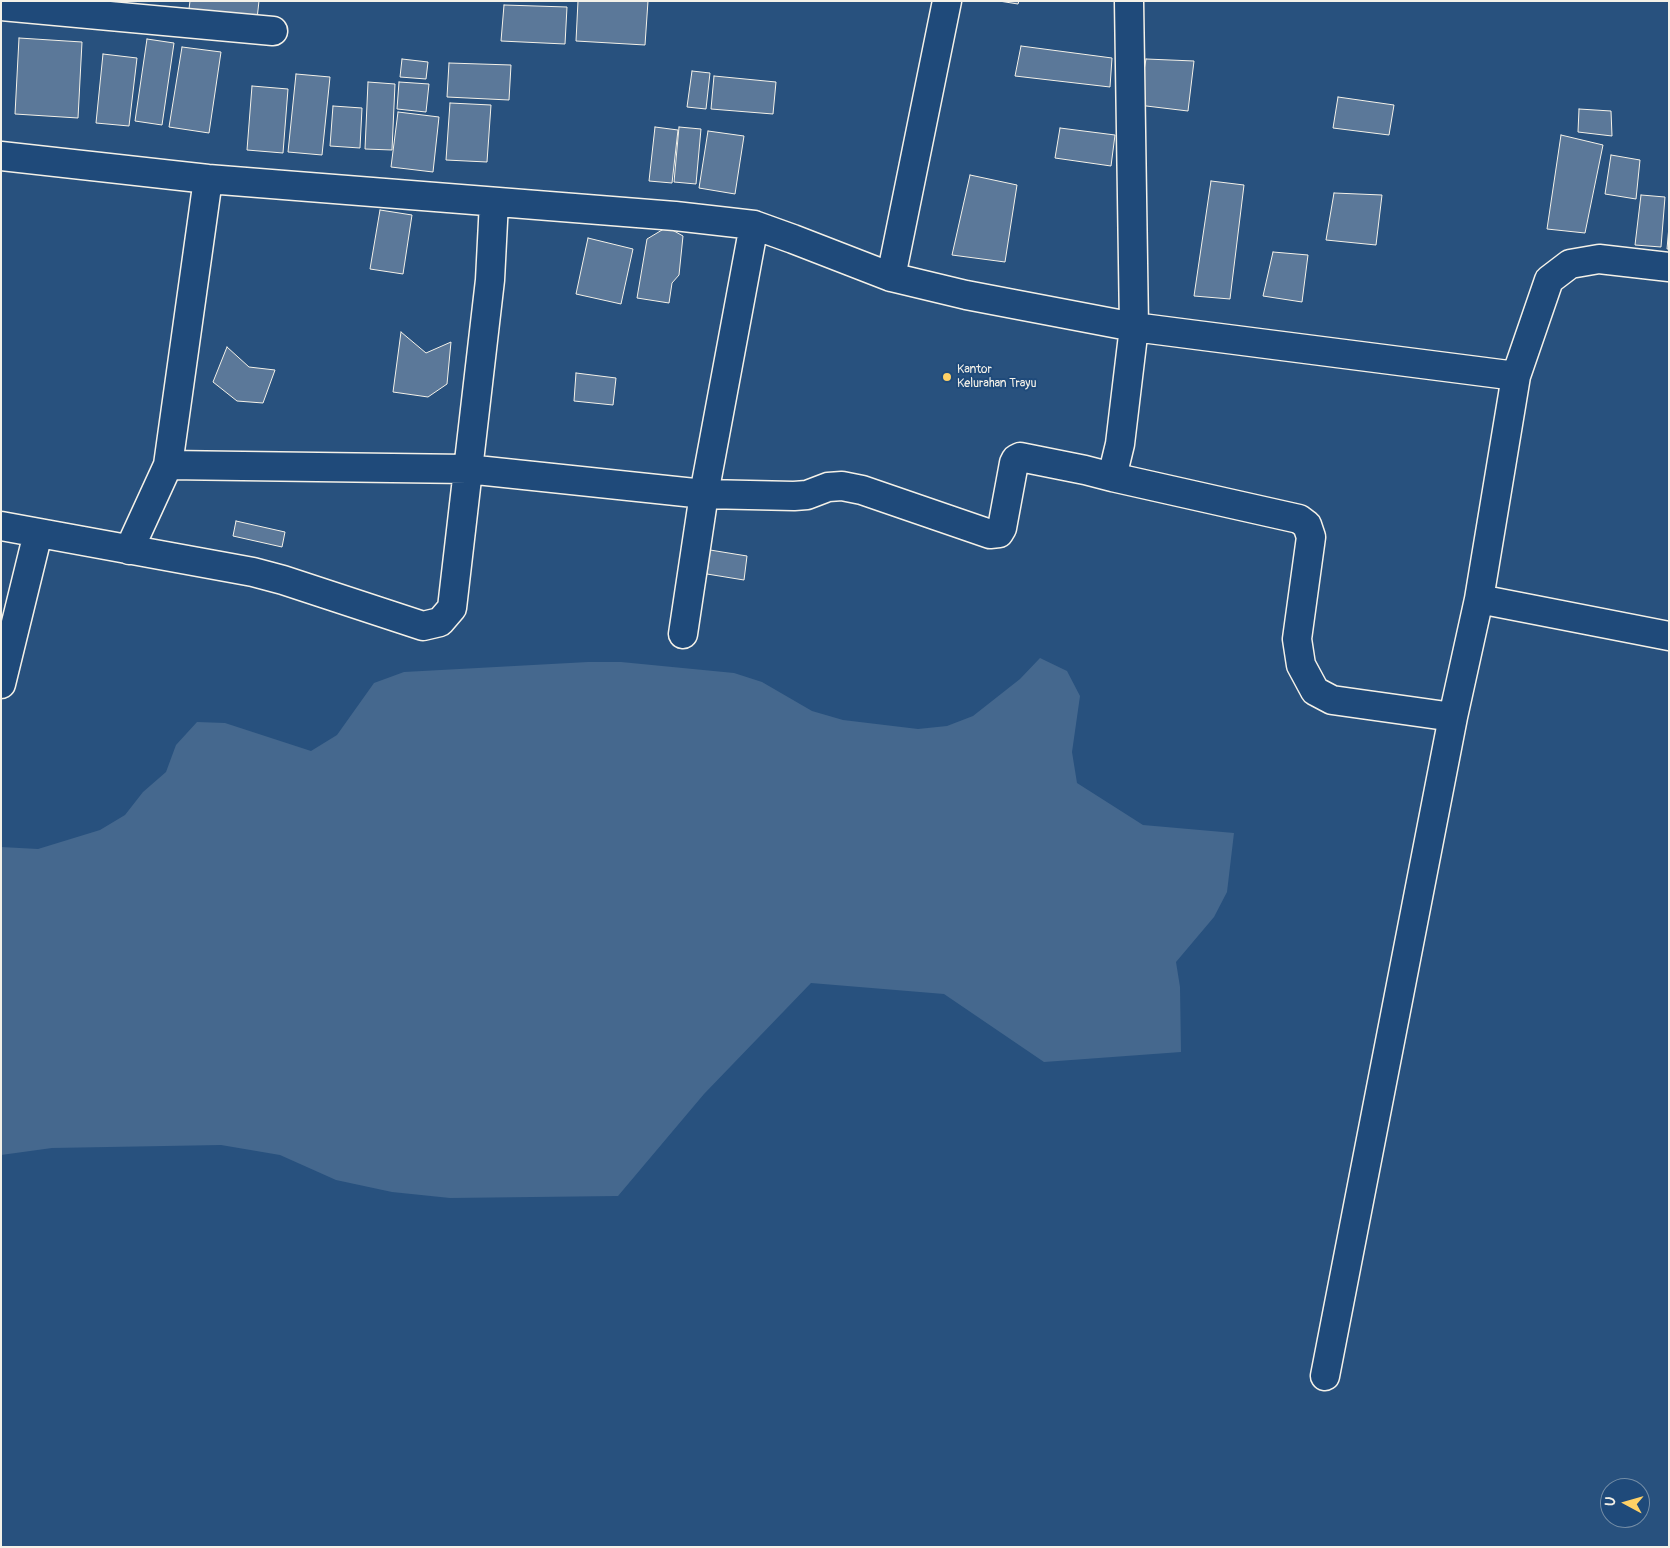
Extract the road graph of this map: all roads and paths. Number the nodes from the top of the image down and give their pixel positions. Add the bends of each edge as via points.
1 (947, 1) edge
2 (1129, 1) edge
3 (1, 6) edge
4 (273, 31) dead end
5 (1, 156) edge
6 (208, 179) junction
7 (494, 202) junction
8 (754, 226) junction
9 (1669, 267) edge
10 (891, 277) junction
11 (1134, 327) junction
12 (1516, 376) junction
13 (168, 464) junction
14 (467, 469) junction
15 (1112, 477) junction
16 (704, 494) junction
17 (1, 526) edge
18 (38, 533) junction
19 (129, 550) junction
20 (1479, 599) junction
21 (683, 634) dead end
22 (1669, 636) edge
23 (1, 684) edge
24 (1453, 717) junction
25 (1324, 1376) dead end

1 - 10 street
2 - 11 street
3 - 4 street
5 - 6 street
6 - 7 street
6 - 13 street
7 - 8 street via 674,216
7 - 14 street via 490,280
8 - 10 street
8 - 16 street
9 - 12 street via 1599,259 1570,264 1549,280
10 - 11 street via 966,295
11 - 12 street
11 - 15 street via 1120,444
12 - 20 street
13 - 14 street
13 - 19 street
14 - 16 street
14 - 19 street via 452,608 440,622 423,626 253,572
15 - 16 street via 1020,457 1014,463 1002,528 999,533 990,534 842,486 794,496
15 - 24 street via 1299,519 1308,525 1311,537 1297,639 1301,665 1316,691 1332,700
16 - 21 street
17 - 18 street
18 - 19 street
18 - 23 street
20 - 22 street
20 - 24 street
24 - 25 street

